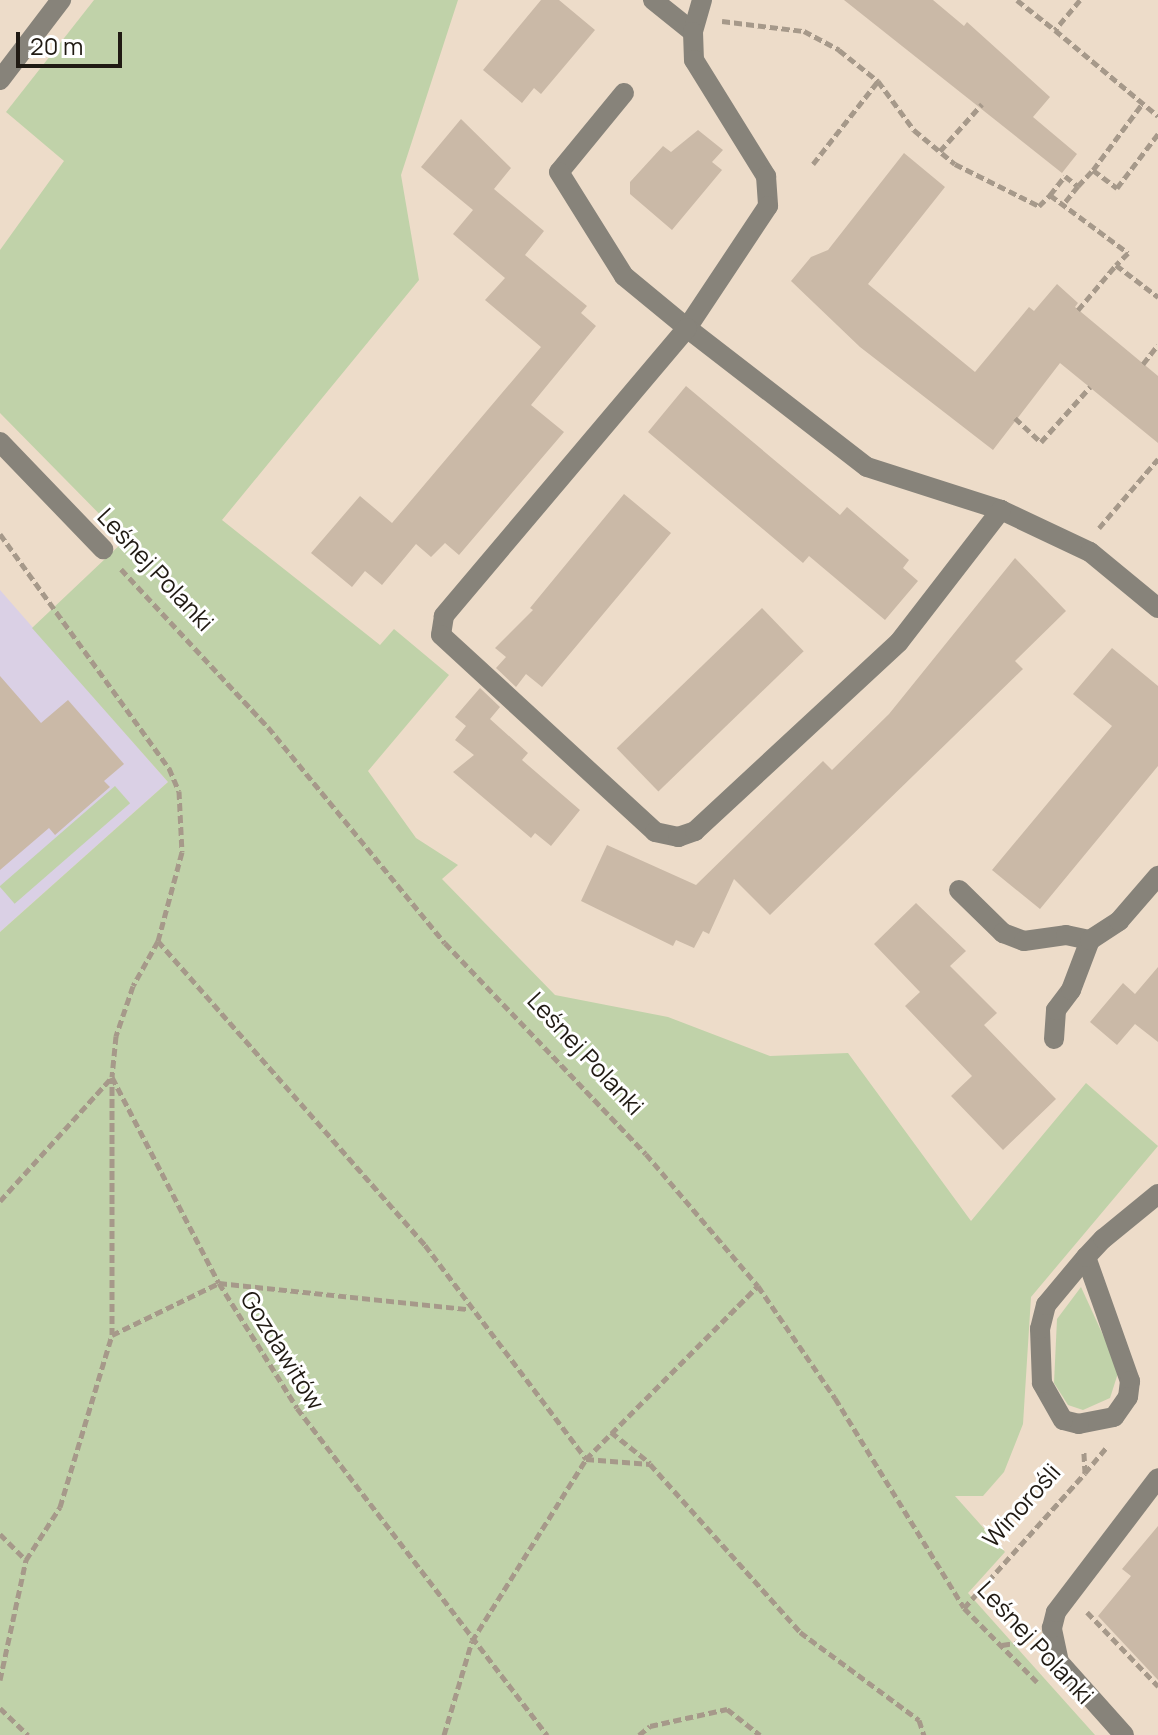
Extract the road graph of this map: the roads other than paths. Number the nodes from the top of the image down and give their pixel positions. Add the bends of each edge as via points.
1 (61, 0) edge
2 (653, 0) edge
3 (702, 0) edge
4 (693, 32) junction
5 (0, 80) edge
6 (624, 93) dead end
7 (687, 328) junction
8 (0, 442) edge
9 (1001, 510) junction
10 (103, 549) road end
11 (1158, 608) edge
12 (1158, 876) edge
13 (959, 890) dead end
14 (1090, 940) junction
15 (1054, 1039) dead end
16 (1158, 1194) edge
17 (1086, 1257) junction
18 (1158, 1478) edge
19 (1124, 1735) edge

1 - 5 street
2 - 4 street
3 - 4 street
4 - 7 street via 694,60 766,176 768,206
6 - 7 street via 559,172 624,276
7 - 9 street via 867,467
7 - 9 street via 444,616 441,635 655,832 678,837 695,831 899,642
8 - 10 street, Leśnej Polanki
9 - 11 street via 1082,548
12 - 14 street via 1119,921
13 - 14 street via 1003,933 1024,941 1066,935
14 - 15 street via 1071,990 1056,1010
16 - 17 street
17 - 17 street via 1046,1305 1040,1329 1046,1393 1063,1420 1083,1424 1114,1417 1128,1397 1130,1381
18 - 19 street via 1056,1612 1054,1652 1085,1696

